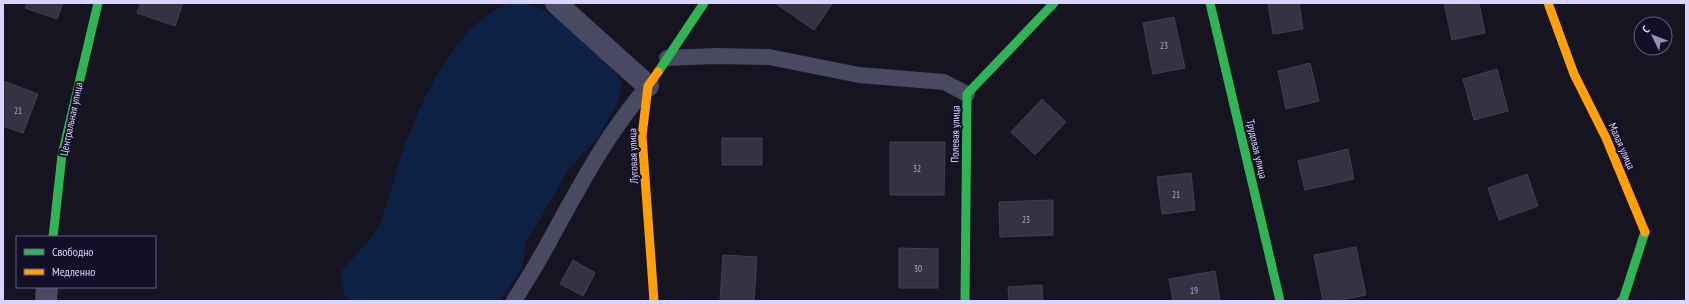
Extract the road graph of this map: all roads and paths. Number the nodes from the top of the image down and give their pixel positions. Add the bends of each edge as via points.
1 (98, 3) edge
2 (556, 3) edge
3 (704, 3) edge
4 (1054, 3) edge
5 (1210, 3) edge
6 (1548, 3) edge
7 (667, 58) junction
8 (648, 86) junction
9 (967, 94) junction
10 (53, 236) edge
11 (47, 288) edge
12 (46, 301) edge
13 (514, 301) edge
14 (654, 301) edge
15 (965, 301) edge
16 (1280, 301) edge
17 (1621, 301) edge

1 - 10 street, Центральная улица via 62,155
2 - 8 street
3 - 7 street, Луговая улица
4 - 9 street, Полевая улица
5 - 16 street, Трудовая улица
6 - 17 street, Малая улица via 1574,74 1606,138 1645,232
7 - 8 street, Луговая улица
7 - 9 lane via 769,57 860,75 944,82
8 - 13 lane via 632,104 576,191
8 - 14 street, Луговая улица via 642,136
9 - 15 street, Полевая улица
11 - 12 street

